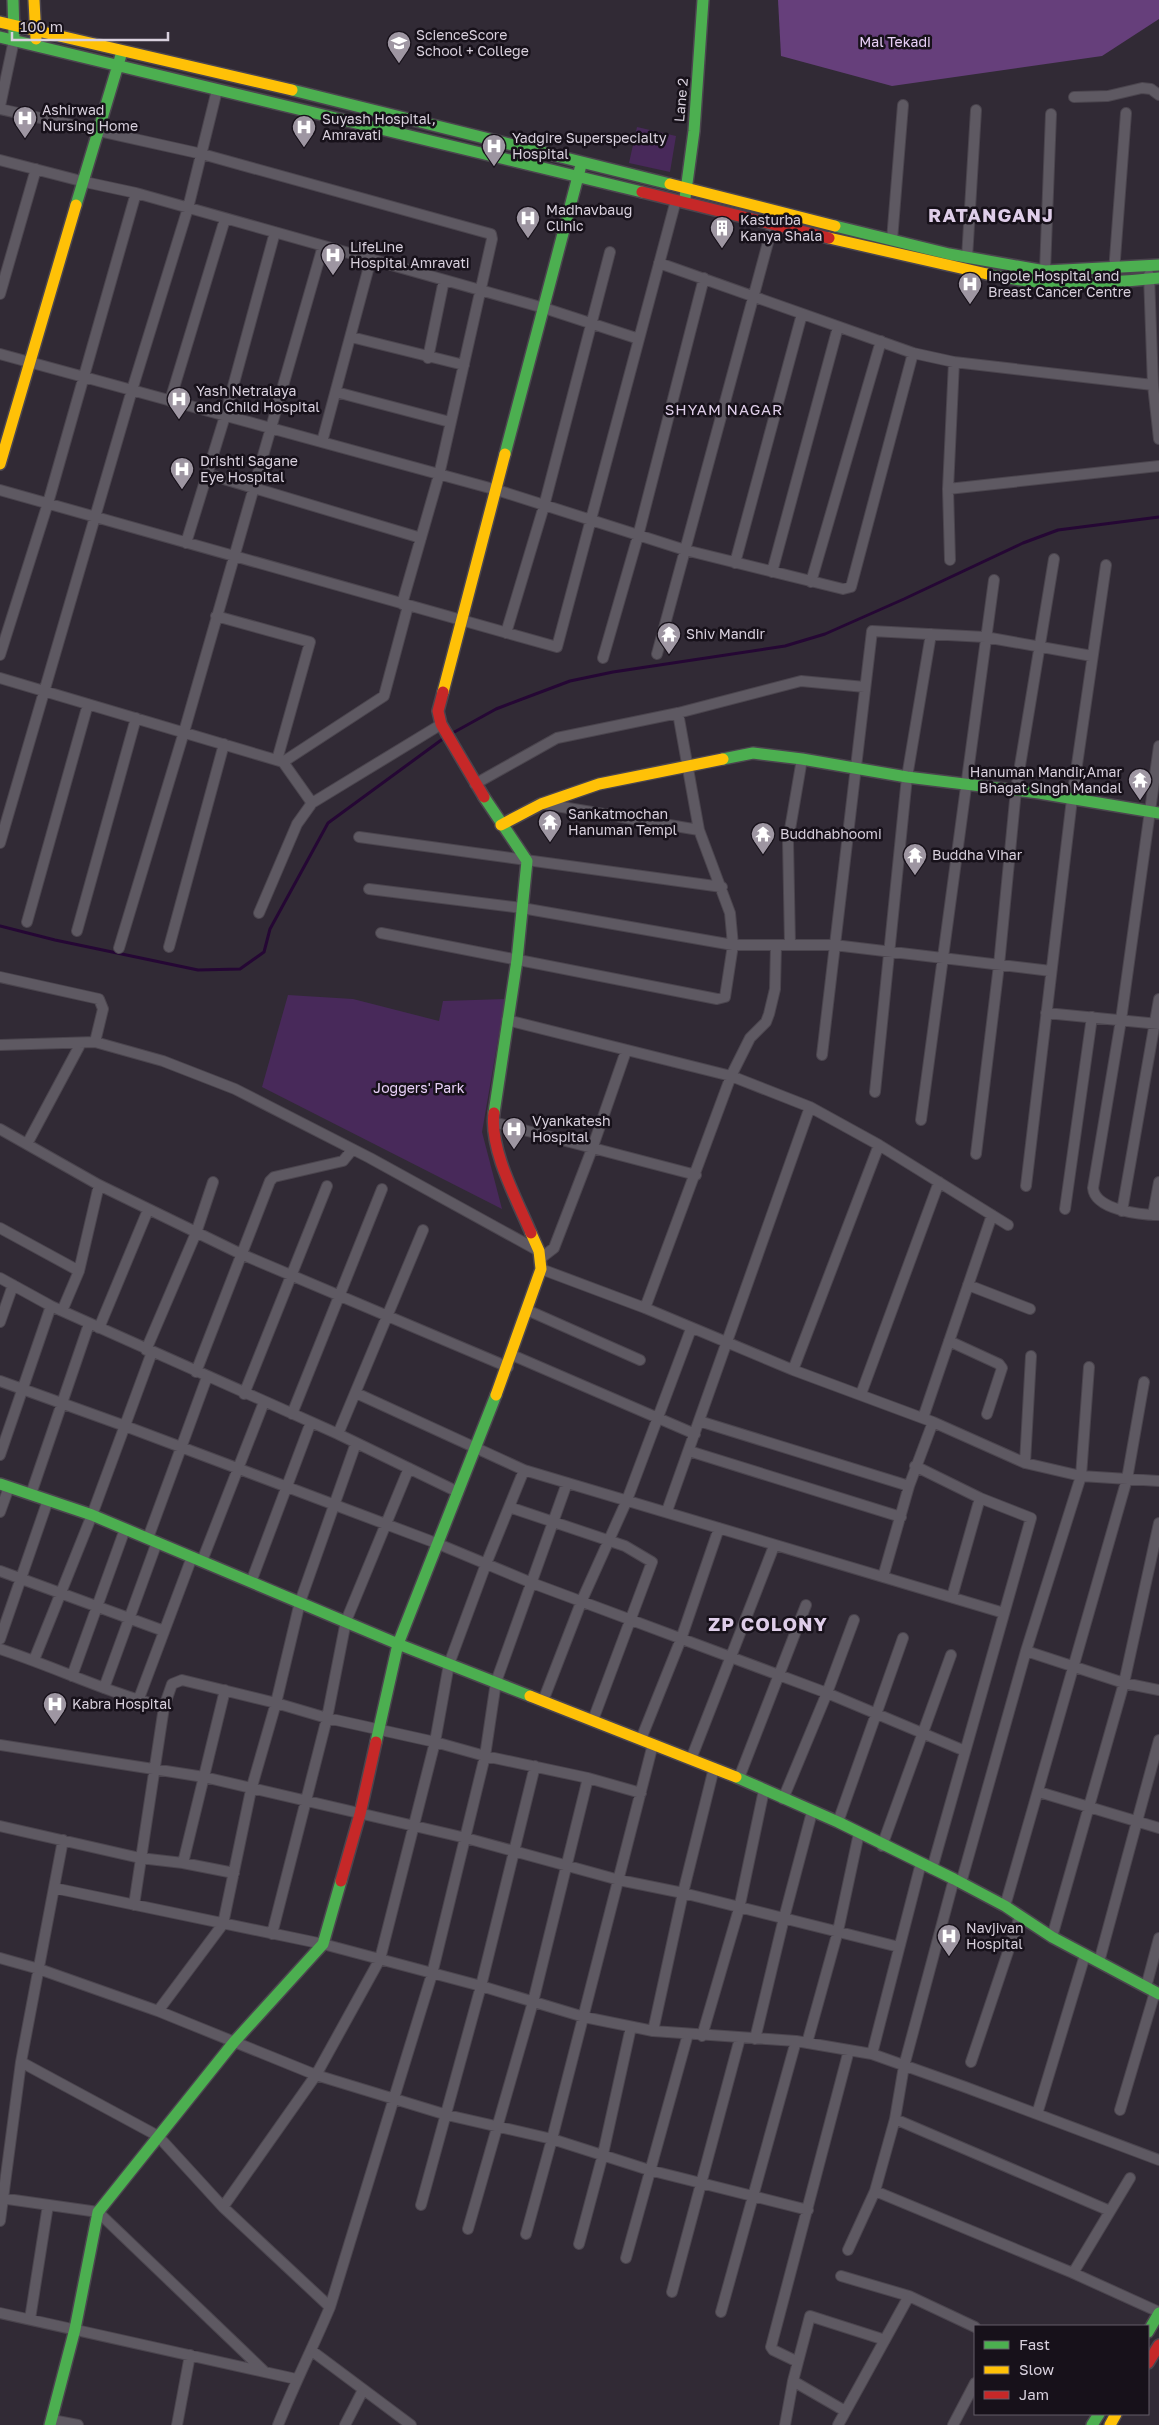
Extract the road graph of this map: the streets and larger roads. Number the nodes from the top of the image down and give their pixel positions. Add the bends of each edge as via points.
1 (13, 0) edge
2 (34, 0) edge
3 (703, 0) edge
4 (0, 22) edge
5 (14, 25) junction
6 (36, 31) junction
7 (0, 37) edge
8 (14, 40) junction
9 (36, 46) junction
10 (122, 49) junction
11 (120, 65) junction
12 (217, 90) junction
13 (1159, 95) edge
14 (1074, 98) dead end
15 (903, 104) dead end
16 (0, 107) edge
17 (976, 110) dead end
18 (1126, 113) dead end
19 (1051, 114) dead end
20 (98, 131) junction
21 (202, 154) junction
22 (0, 160) edge
23 (582, 161) junction
24 (36, 169) junction
25 (579, 175) junction
26 (84, 182) junction
27 (688, 189) junction
28 (136, 193) junction
29 (680, 201) junction
30 (188, 208) junction
31 (225, 219) junction
32 (773, 224) junction
33 (275, 232) junction
34 (892, 240) junction
35 (323, 246) junction
36 (610, 252) dead end
37 (967, 258) junction
38 (371, 260) junction
39 (659, 264) junction
40 (1154, 266) edge
41 (1114, 268) junction
42 (1045, 271) junction
43 (704, 278) junction
44 (1154, 279) edge
45 (444, 280) junction
46 (1114, 282) junction
47 (479, 290) junction
48 (0, 294) edge
49 (754, 297) junction
50 (544, 308) junction
51 (802, 314) junction
52 (591, 323) junction
53 (838, 327) junction
54 (351, 337) junction
55 (639, 339) junction
56 (881, 341) junction
57 (1155, 344) edge
58 (913, 353) junction
59 (0, 354) edge
60 (428, 358) junction
61 (29, 362) junction
62 (954, 362) junction
63 (464, 365) junction
64 (82, 377) junction
65 (1153, 385) junction
66 (132, 390) junction
67 (336, 392) junction
68 (170, 401) junction
69 (225, 416) junction
70 (450, 422) junction
71 (269, 428) junction
72 (1159, 439) edge
73 (322, 442) junction
74 (0, 464) edge
75 (1159, 466) edge
76 (207, 474) junction
77 (439, 475) junction
78 (252, 488) junction
79 (948, 489) junction
80 (0, 490) edge
81 (497, 490) junction
82 (48, 503) junction
83 (544, 506) junction
84 (95, 517) junction
85 (591, 521) junction
86 (638, 536) junction
87 (420, 538) junction
88 (186, 543) junction
89 (685, 550) junction
90 (233, 556) junction
91 (1054, 559) dead end
92 (950, 560) dead end
93 (735, 563) junction
94 (1106, 566) dead end
95 (772, 572) junction
96 (994, 580) dead end
97 (811, 582) junction
98 (405, 605) junction
99 (216, 616) junction
100 (462, 621) junction
101 (506, 633) junction
102 (931, 634) junction
103 (986, 638) junction
104 (1038, 647) junction
105 (657, 654) dead end
106 (0, 655) edge
107 (1092, 656) junction
108 (603, 658) dead end
109 (0, 678) edge
110 (866, 687) junction
111 (44, 691) junction
112 (88, 704) junction
113 (678, 713) junction
114 (136, 718) junction
115 (442, 728) junction
116 (184, 732) junction
117 (224, 744) junction
118 (1159, 746) edge
119 (802, 759) junction
120 (280, 761) junction
121 (689, 764) junction
122 (855, 769) junction
123 (907, 777) junction
124 (475, 784) junction
125 (966, 784) junction
126 (1016, 790) junction
127 (1072, 799) junction
128 (312, 803) junction
129 (541, 804) junction
130 (1154, 812) edge
131 (501, 825) junction
132 (699, 830) junction
133 (359, 836) dead end
134 (0, 843) edge
135 (527, 862) junction
136 (722, 887) junction
137 (369, 890) dead end
138 (522, 908) junction
139 (259, 912) dead end
140 (27, 922) dead end
141 (77, 931) dead end
142 (381, 933) dead end
143 (834, 944) junction
144 (733, 945) junction
145 (776, 945) junction
146 (790, 945) junction
147 (119, 948) dead end
148 (169, 948) dead end
149 (890, 950) junction
150 (943, 958) junction
151 (518, 960) junction
152 (999, 965) junction
153 (1051, 971) junction
154 (0, 977) edge
155 (1159, 999) edge
156 (1046, 1013) junction
157 (1092, 1017) junction
158 (507, 1020) junction
159 (1121, 1020) junction
160 (1157, 1024) edge
161 (95, 1042) junction
162 (81, 1043) junction
163 (0, 1045) edge
164 (626, 1051) junction
165 (822, 1056) dead end
166 (732, 1076) junction
167 (875, 1092) dead end
168 (810, 1107) junction
169 (921, 1120) dead end
170 (493, 1122) junction
171 (0, 1129) edge
172 (28, 1144) junction
173 (879, 1145) junction
174 (592, 1149) junction
175 (352, 1150) junction
176 (976, 1154) dead end
177 (696, 1175) junction
178 (213, 1182) dead end
179 (940, 1182) junction
180 (1159, 1182) edge
181 (99, 1185) junction
182 (327, 1186) dead end
183 (1026, 1186) dead end
184 (382, 1189) dead end
185 (1065, 1209) dead end
186 (148, 1210) junction
187 (1122, 1210) junction
188 (992, 1215) junction
189 (1156, 1215) edge
190 (1008, 1226) dead end
191 (0, 1228) edge
192 (423, 1230) dead end
193 (196, 1233) junction
194 (241, 1254) junction
195 (540, 1259) junction
196 (78, 1271) junction
197 (290, 1275) junction
198 (0, 1278) edge
199 (968, 1285) junction
200 (13, 1286) junction
201 (341, 1296) junction
202 (51, 1306) junction
203 (645, 1308) junction
204 (1030, 1309) dead end
205 (527, 1310) junction
206 (62, 1311) junction
207 (388, 1316) junction
208 (0, 1322) edge
209 (89, 1324) junction
210 (99, 1328) junction
211 (691, 1329) junction
212 (949, 1341) junction
213 (726, 1342) junction
214 (149, 1351) junction
215 (512, 1355) junction
216 (1031, 1356) dead end
217 (640, 1360) dead end
218 (508, 1366) junction
219 (1089, 1367) dead end
220 (793, 1370) junction
221 (196, 1372) junction
222 (207, 1377) junction
223 (0, 1381) edge
224 (1144, 1382) dead end
225 (23, 1389) junction
226 (356, 1393) junction
227 (244, 1394) junction
228 (861, 1394) junction
229 (264, 1402) junction
230 (62, 1403) junction
231 (292, 1414) junction
232 (987, 1414) dead end
233 (658, 1417) junction
234 (922, 1418) junction
235 (699, 1421) junction
236 (311, 1422) junction
237 (933, 1422) junction
238 (125, 1426) junction
239 (338, 1434) junction
240 (695, 1434) junction
241 (356, 1443) junction
242 (182, 1447) junction
243 (475, 1449) junction
244 (689, 1451) junction
245 (0, 1455) edge
246 (1025, 1463) junction
247 (915, 1466) junction
248 (409, 1468) junction
249 (239, 1469) junction
250 (524, 1470) junction
251 (1081, 1476) junction
252 (1128, 1479) junction
253 (1159, 1481) edge
254 (567, 1483) junction
255 (4, 1485) edge
256 (909, 1486) junction
257 (287, 1487) junction
258 (458, 1492) junction
259 (31, 1494) junction
260 (980, 1498) junction
261 (48, 1500) junction
262 (627, 1500) junction
263 (334, 1505) junction
264 (509, 1507) junction
265 (667, 1511) junction
266 (0, 1512) edge
267 (92, 1515) junction
268 (901, 1517) junction
269 (554, 1522) junction
270 (1159, 1522) edge
271 (387, 1524) junction
272 (124, 1528) junction
273 (719, 1528) junction
274 (153, 1540) junction
275 (609, 1540) junction
276 (436, 1543) junction
277 (774, 1546) junction
278 (197, 1559) junction
279 (486, 1564) junction
280 (0, 1572) edge
281 (883, 1577) junction
282 (21, 1579) junction
283 (251, 1582) junction
284 (532, 1583) junction
285 (61, 1593) junction
286 (952, 1597) junction
287 (582, 1600) junction
288 (300, 1602) junction
289 (806, 1605) dead end
290 (96, 1607) junction
291 (1004, 1613) junction
292 (129, 1619) junction
293 (632, 1620) junction
294 (854, 1620) dead end
295 (346, 1622) junction
296 (164, 1631) junction
297 (903, 1638) dead end
298 (0, 1639) edge
299 (681, 1639) junction
300 (398, 1644) junction
301 (0, 1649) edge
302 (1026, 1651) junction
303 (952, 1655) dead end
304 (730, 1658) junction
305 (34, 1660) junction
306 (450, 1664) junction
307 (1073, 1666) junction
308 (72, 1676) junction
309 (779, 1676) junction
310 (496, 1682) junction
311 (1124, 1683) junction
312 (104, 1688) junction
313 (225, 1690) junction
314 (1159, 1690) edge
315 (827, 1694) junction
316 (138, 1700) junction
317 (543, 1701) junction
318 (276, 1703) junction
319 (164, 1707) junction
320 (877, 1715) junction
321 (327, 1718) junction
322 (593, 1720) junction
323 (380, 1728) junction
324 (924, 1734) junction
325 (641, 1739) junction
326 (1159, 1740) edge
327 (436, 1742) junction
328 (653, 1744) junction
329 (0, 1745) edge
330 (965, 1751) junction
331 (485, 1756) junction
332 (691, 1759) junction
333 (534, 1766) junction
334 (714, 1768) junction
335 (155, 1769) junction
336 (204, 1777) junction
337 (588, 1778) junction
338 (739, 1778) junction
339 (251, 1790) junction
340 (764, 1790) junction
341 (1039, 1792) junction
342 (641, 1793) junction
343 (782, 1799) junction
344 (304, 1800) junction
345 (1089, 1808) junction
346 (812, 1812) junction
347 (360, 1814) junction
348 (838, 1822) junction
349 (1136, 1822) junction
350 (0, 1826) edge
351 (412, 1827) junction
352 (1159, 1828) edge
353 (859, 1833) junction
354 (466, 1838) junction
355 (63, 1840) junction
356 (882, 1846) junction
357 (514, 1851) junction
358 (140, 1858) junction
359 (183, 1863) junction
360 (921, 1863) junction
361 (565, 1865) junction
362 (932, 1869) junction
363 (234, 1874) junction
364 (619, 1880) junction
365 (958, 1881) junction
366 (54, 1888) junction
367 (683, 1893) junction
368 (134, 1905) junction
369 (1005, 1906) junction
370 (739, 1909) junction
371 (1020, 1916) junction
372 (784, 1918) junction
373 (223, 1924) junction
374 (838, 1931) junction
375 (272, 1934) junction
376 (1052, 1937) junction
377 (1159, 1938) edge
378 (323, 1944) junction
379 (899, 1947) junction
380 (1086, 1955) junction
381 (0, 1958) edge
382 (380, 1959) junction
383 (1098, 1962) junction
384 (39, 1969) junction
385 (432, 1974) junction
386 (480, 1986) junction
387 (1153, 1991) edge
388 (533, 2002) junction
389 (158, 2011) junction
390 (584, 2017) junction
391 (631, 2027) junction
392 (653, 2031) junction
393 (688, 2034) junction
394 (702, 2036) junction
395 (740, 2038) junction
396 (755, 2039) junction
397 (796, 2041) junction
398 (234, 2042) junction
399 (807, 2043) junction
400 (848, 2050) junction
401 (872, 2054) junction
402 (21, 2062) junction
403 (971, 2062) dead end
404 (904, 2066) junction
405 (316, 2075) junction
406 (394, 2098) junction
407 (1120, 2110) dead end
408 (1037, 2114) junction
409 (447, 2115) junction
410 (895, 2119) junction
411 (499, 2125) junction
412 (158, 2136) junction
413 (552, 2139) junction
414 (603, 2154) junction
415 (1159, 2160) edge
416 (649, 2170) junction
417 (1130, 2178) dead end
418 (701, 2183) junction
419 (875, 2191) junction
420 (754, 2197) junction
421 (2, 2199) edge
422 (48, 2205) junction
423 (421, 2205) dead end
424 (223, 2207) junction
425 (808, 2210) junction
426 (98, 2212) junction
427 (1110, 2212) junction
428 (0, 2221) edge
429 (468, 2229) dead end
430 (526, 2234) dead end
431 (579, 2244) dead end
432 (848, 2250) dead end
433 (626, 2258) dead end
434 (1073, 2273) junction
435 (841, 2276) dead end
436 (672, 2292) dead end
437 (909, 2296) junction
438 (330, 2307) junction
439 (721, 2312) dead end
440 (1159, 2312) edge
441 (0, 2313) edge
442 (30, 2320) junction
443 (974, 2327) edge
444 (75, 2329) junction
445 (1152, 2330) edge
446 (885, 2340) junction
447 (1159, 2345) edge
448 (312, 2351) junction
449 (190, 2355) junction
450 (1149, 2361) edge
451 (798, 2362) junction
452 (265, 2372) junction
453 (296, 2378) junction
454 (793, 2382) junction
455 (974, 2385) edge
456 (364, 2390) junction
457 (845, 2411) junction
458 (51, 2422) edge
459 (78, 2425) edge
460 (178, 2425) edge
461 (278, 2425) edge
462 (345, 2425) edge
463 (411, 2425) edge
464 (785, 2425) edge
465 (838, 2425) edge
466 (953, 2425) edge

1 - 5 street
2 - 6 street
3 - 27 street, Lane 2
4 - 5 street
5 - 6 street
5 - 8 street
6 - 9 street
6 - 10 street
7 - 8 street
8 - 9 street
8 - 16 street
9 - 11 street
10 - 11 street
10 - 23 street
11 - 12 street
11 - 20 street
12 - 21 street
12 - 25 street
13 - 14 street via 1142,88 1108,96
15 - 34 street
16 - 20 street
17 - 37 street
18 - 41 street
19 - 42 street
20 - 21 street
20 - 26 street
21 - 30 street
21 - 47 street via 491,234
22 - 24 street
23 - 25 street
23 - 27 street
24 - 26 street
24 - 48 street
25 - 29 street
25 - 50 street
26 - 28 street
26 - 61 street
27 - 29 street, Lane 2
27 - 34 street
28 - 30 street
28 - 64 street
29 - 32 street
29 - 39 street
30 - 31 street
30 - 66 street
31 - 33 street
31 - 68 street
32 - 46 street via 1009,279 1045,284
32 - 49 street
33 - 35 street
33 - 69 street
34 - 37 street
35 - 38 street
35 - 71 street
36 - 52 street
37 - 42 street
38 - 45 street
38 - 54 street
39 - 43 street
39 - 55 street
40 - 41 street
40 - 44 street
41 - 42 street
41 - 46 street
43 - 49 street
43 - 86 street
44 - 46 street
44 - 57 street
45 - 47 street
45 - 60 street
47 - 50 street
47 - 63 street
49 - 51 street
49 - 89 street
50 - 52 street
50 - 81 street
51 - 53 street
51 - 93 street
52 - 55 street
52 - 83 street
53 - 56 street
53 - 95 street
54 - 60 street
54 - 67 street
55 - 85 street
56 - 58 street
56 - 97 street
57 - 65 street
58 - 62 street
58 - 97 street via 851,587 843,589
59 - 61 street
60 - 63 street
61 - 64 street
61 - 74 street
62 - 65 street
62 - 79 street
63 - 70 street
64 - 66 street
64 - 82 street
65 - 72 street
66 - 68 street
66 - 84 street
67 - 70 street
67 - 73 street
68 - 69 street
69 - 71 street
69 - 76 street
70 - 77 street
71 - 73 street
71 - 78 street
73 - 77 street
75 - 79 street
76 - 78 street
76 - 88 street
77 - 81 street
77 - 87 street
78 - 87 street
78 - 90 street
79 - 92 street
80 - 82 street
81 - 83 street
81 - 100 street
82 - 84 street
82 - 106 street
83 - 85 street
83 - 101 street
84 - 88 street
84 - 111 street
85 - 86 street
85 - 101 street via 557,647
86 - 89 street
86 - 108 street
87 - 98 street
88 - 90 street
89 - 93 street
89 - 105 street
90 - 98 street
90 - 99 street
91 - 104 street
93 - 95 street
94 - 107 street
95 - 97 street
96 - 103 street
98 - 100 street
98 - 120 street via 384,696
99 - 116 street
99 - 120 street via 310,642
100 - 101 street
100 - 115 street via 438,711
102 - 103 street
102 - 110 street via 872,630
102 - 123 street
103 - 104 street
103 - 125 street
104 - 107 street
104 - 126 street
107 - 127 street
109 - 111 street
110 - 113 street via 801,681
110 - 122 street
111 - 112 street
111 - 134 street
112 - 114 street
112 - 140 street
113 - 121 street
113 - 124 street via 557,738
114 - 116 street
114 - 141 street
115 - 124 street
115 - 128 street
116 - 117 street
116 - 147 street
117 - 120 street
117 - 148 street
118 - 130 street
119 - 121 street via 753,753
119 - 122 street
119 - 146 street via 788,841
120 - 128 street via 293,773
121 - 129 street via 599,784
121 - 132 street
122 - 123 street
122 - 143 street
123 - 125 street
123 - 149 street
124 - 131 street
125 - 126 street
125 - 150 street
126 - 127 street
126 - 152 street
127 - 130 street
127 - 153 street
128 - 139 street via 297,824
129 - 131 street
129 - 132 street
130 - 159 street
131 - 135 street
132 - 136 street
133 - 135 street
135 - 136 street
135 - 138 street
136 - 144 street via 730,913
137 - 138 street
138 - 144 street
138 - 151 street
142 - 151 street
143 - 146 street
143 - 149 street
143 - 165 street
144 - 145 street
144 - 151 street via 727,992 721,999
145 - 146 street
145 - 166 street via 769,1014 762,1027 750,1038
149 - 150 street
149 - 167 street
150 - 152 street
150 - 169 street
151 - 158 street
152 - 153 street
152 - 176 street
153 - 156 street
154 - 161 street via 99,999 103,1009
155 - 160 street
156 - 157 street
156 - 183 street
157 - 159 street
157 - 185 street
158 - 164 street
158 - 170 street
159 - 160 street
159 - 187 street via 1094,1195 1098,1201
160 - 187 street
161 - 162 street
161 - 175 street via 163,1061 235,1089
162 - 163 street
162 - 172 street
164 - 166 street
164 - 174 street
166 - 168 street
166 - 177 street
168 - 173 street
168 - 213 street
170 - 174 street
170 - 195 street via 508,1182
171 - 172 street
172 - 181 street
173 - 179 street
173 - 220 street
174 - 177 street
174 - 195 street via 554,1248
175 - 194 street via 343,1161 274,1177 266,1187
175 - 195 street
177 - 203 street
178 - 193 street
179 - 188 street
179 - 228 street
180 - 189 street
181 - 186 street
181 - 196 street
182 - 197 street
184 - 201 street
186 - 193 street
186 - 210 street
187 - 189 street
188 - 190 street
188 - 199 street
191 - 196 street
192 - 207 street
193 - 194 street
193 - 214 street
194 - 197 street
194 - 221 street
195 - 203 street
195 - 205 street
196 - 206 street
197 - 201 street
197 - 227 street
198 - 200 street
199 - 204 street
199 - 212 street
200 - 202 street
200 - 208 street
201 - 207 street
201 - 231 street
202 - 206 street
202 - 225 street
203 - 211 street
205 - 215 street
205 - 217 street
206 - 209 street
207 - 218 street
207 - 226 street
209 - 210 street
209 - 230 street
210 - 214 street
211 - 213 street
211 - 233 street
212 - 232 street via 1002,1368
212 - 234 street
213 - 220 street
213 - 235 street
214 - 221 street
214 - 238 street
215 - 218 street
215 - 233 street
216 - 246 street
218 - 243 street
219 - 251 street
220 - 228 street
221 - 222 street
222 - 227 street
222 - 242 street
223 - 225 street
224 - 252 street
225 - 230 street
225 - 245 street
226 - 239 street
226 - 243 street
227 - 229 street
228 - 234 street
229 - 231 street
229 - 249 street
230 - 238 street
230 - 259 street
231 - 236 street
233 - 240 street
233 - 262 street
234 - 237 street
235 - 240 street
235 - 256 street
236 - 239 street
236 - 257 street
237 - 246 street
237 - 247 street
238 - 242 street
238 - 267 street
239 - 241 street
240 - 244 street
241 - 248 street
241 - 263 street
242 - 249 street
242 - 274 street
243 - 250 street
243 - 258 street
244 - 265 street
244 - 268 street
246 - 251 street
247 - 256 street
247 - 260 street
248 - 258 street
248 - 271 street
249 - 257 street
249 - 278 street
250 - 254 street
250 - 264 street
251 - 252 street
251 - 302 street
252 - 253 street
252 - 307 street
254 - 262 street
254 - 269 street
255 - 259 street
255 - 266 street
256 - 268 street
257 - 263 street
257 - 283 street
258 - 276 street
259 - 261 street
260 - 286 street
260 - 291 street via 1030,1518
261 - 267 street
261 - 282 street
262 - 265 street
262 - 275 street
263 - 271 street
263 - 288 street
264 - 269 street
264 - 279 street
265 - 273 street
267 - 272 street
267 - 285 street
268 - 281 street
269 - 275 street
269 - 284 street
270 - 311 street
271 - 276 street
271 - 295 street
272 - 274 street
272 - 290 street
273 - 277 street
273 - 299 street
274 - 278 street
274 - 292 street
275 - 287 street
275 - 293 street via 652,1562
276 - 279 street
276 - 300 street
277 - 281 street
277 - 304 street
278 - 283 street
278 - 296 street
279 - 284 street
279 - 306 street
280 - 282 street
281 - 286 street
282 - 285 street
282 - 298 street
283 - 288 street
284 - 287 street
284 - 310 street
285 - 290 street
285 - 305 street
286 - 291 street
287 - 293 street
287 - 317 street
288 - 295 street
288 - 318 street
289 - 309 street
290 - 292 street
290 - 308 street
291 - 330 street
292 - 296 street
292 - 312 street
293 - 299 street
293 - 322 street
294 - 315 street
295 - 300 street
295 - 321 street
296 - 316 street
297 - 320 street
299 - 304 street
299 - 325 street
300 - 306 street
300 - 323 street
301 - 305 street
302 - 307 street
302 - 365 street
303 - 324 street
304 - 309 street
304 - 332 street
305 - 308 street
306 - 310 street
306 - 327 street
307 - 311 street
307 - 341 street
308 - 312 street
309 - 315 street
309 - 338 street
310 - 317 street
310 - 331 street
311 - 314 street
311 - 345 street
312 - 316 street
313 - 318 street
313 - 319 street via 188,1681 177,1682 172,1684
313 - 336 street
315 - 320 street
315 - 343 street
316 - 319 street
317 - 322 street
318 - 321 street
318 - 339 street
319 - 335 street
320 - 324 street
320 - 348 street
321 - 323 street
321 - 344 street
322 - 325 street
323 - 327 street
323 - 347 street
324 - 330 street
324 - 356 street
325 - 328 street
326 - 349 street
327 - 331 street
327 - 351 street
328 - 332 street
328 - 342 street
329 - 335 street
330 - 362 street
331 - 333 street
331 - 354 street
332 - 334 street
333 - 337 street
333 - 357 street
334 - 338 street
334 - 367 street
335 - 336 street
335 - 358 street
336 - 339 street
336 - 359 street
337 - 342 street
337 - 361 street
338 - 340 street
339 - 344 street
339 - 363 street
340 - 343 street
340 - 370 street
341 - 345 street
341 - 369 street
342 - 364 street
343 - 346 street
344 - 347 street
344 - 375 street
345 - 349 street
345 - 376 street
346 - 348 street
346 - 372 street
347 - 351 street
347 - 378 street
348 - 353 street
349 - 352 street
349 - 383 street
350 - 355 street
351 - 354 street
351 - 382 street
353 - 356 street
353 - 374 street
354 - 357 street
354 - 385 street
355 - 358 street
355 - 366 street
356 - 360 street
357 - 361 street
357 - 386 street
358 - 359 street
358 - 368 street
359 - 363 street
360 - 362 street
360 - 379 street
361 - 364 street
361 - 388 street
362 - 365 street
363 - 373 street
364 - 367 street
364 - 390 street
365 - 369 street
365 - 404 street
366 - 368 street
366 - 384 street
367 - 370 street
367 - 392 street
368 - 373 street
369 - 371 street
370 - 372 street
370 - 394 street
371 - 376 street
371 - 403 street
372 - 374 street
372 - 396 street
373 - 375 street
373 - 389 street
374 - 379 street
374 - 399 street
375 - 378 street
376 - 380 street
377 - 387 street
378 - 382 street
378 - 398 street
379 - 401 street
380 - 383 street
380 - 408 street
381 - 384 street
382 - 385 street
382 - 405 street
383 - 387 street
384 - 389 street
384 - 402 street
385 - 386 street
385 - 406 street
386 - 388 street
386 - 409 street
387 - 407 street
388 - 390 street
388 - 411 street
389 - 398 street
390 - 391 street
390 - 413 street
391 - 392 street
391 - 414 street
392 - 393 street
393 - 394 street
393 - 416 street
394 - 395 street
395 - 396 street
395 - 418 street
396 - 397 street
397 - 399 street
397 - 420 street
398 - 405 street
398 - 412 street
399 - 400 street
400 - 401 street
400 - 425 street
401 - 404 street
402 - 412 street
402 - 421 street
404 - 408 street
404 - 410 street
405 - 406 street
405 - 424 street
406 - 409 street
406 - 438 street
408 - 415 street
409 - 411 street
409 - 423 street
410 - 419 street
410 - 427 street
411 - 413 street
411 - 429 street
412 - 424 street
412 - 426 street
413 - 414 street
413 - 430 street
414 - 416 street
414 - 431 street
416 - 418 street
416 - 433 street
417 - 427 street
418 - 420 street
418 - 436 street
419 - 432 street
419 - 434 street
420 - 425 street
420 - 439 street
421 - 422 street
421 - 428 street
422 - 426 street
422 - 442 street
424 - 438 street
425 - 451 street via 771,2347
426 - 444 street
426 - 452 street
427 - 434 street
434 - 440 street
435 - 437 street
437 - 443 street
437 - 446 street
438 - 448 street
440 - 445 street
441 - 442 street
442 - 444 street
444 - 449 street
444 - 458 street
446 - 451 street via 810,2316
446 - 457 street
447 - 450 street
448 - 453 street
448 - 456 street
449 - 452 street
449 - 460 street
451 - 454 street
452 - 453 street
453 - 461 street
454 - 457 street
454 - 464 street
455 - 466 street
456 - 462 street
456 - 463 street
457 - 465 street
458 - 459 street

